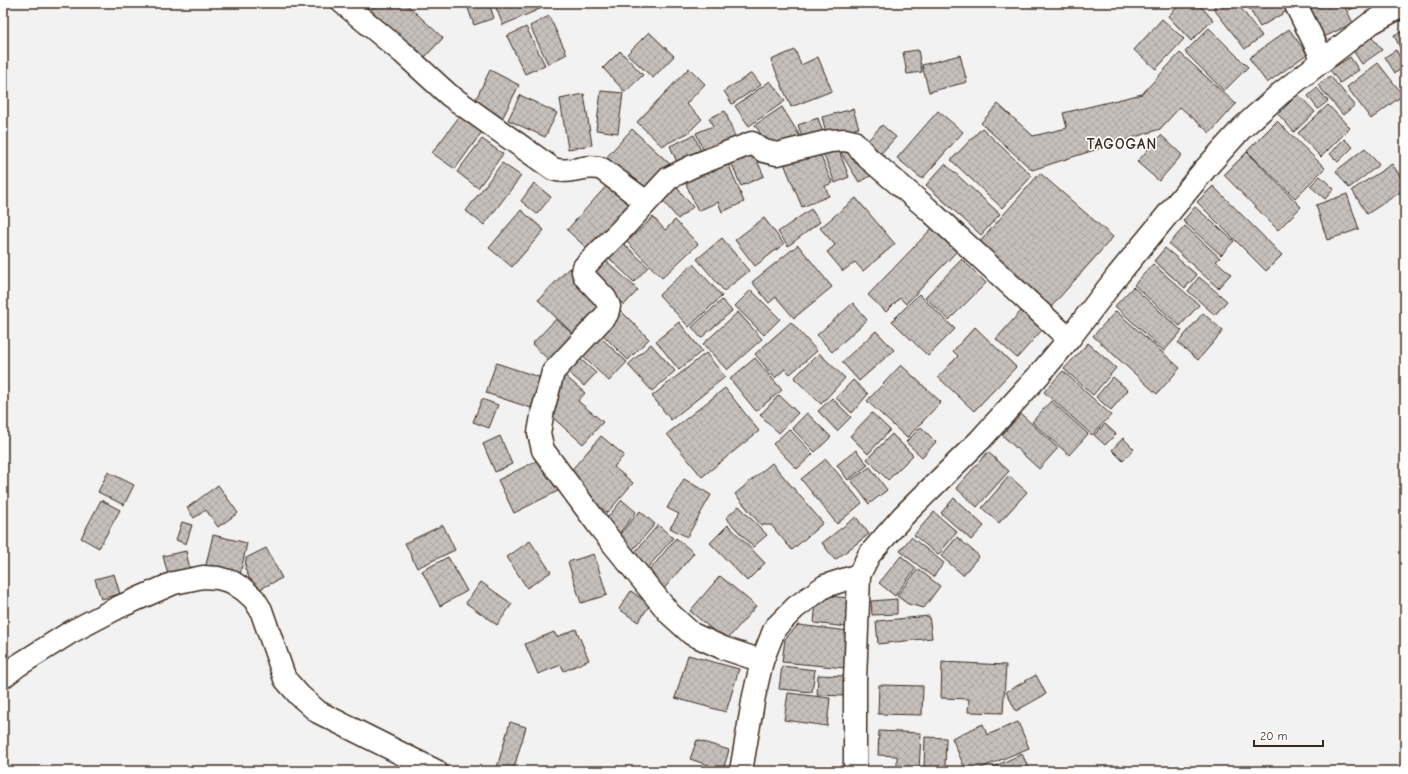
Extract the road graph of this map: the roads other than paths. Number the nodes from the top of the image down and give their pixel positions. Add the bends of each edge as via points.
1 (343, 3) edge
2 (1295, 3) edge
3 (1405, 4) edge
4 (1323, 60) junction
5 (646, 202) junction
6 (1070, 338) junction
7 (859, 575) junction
8 (762, 661) junction
9 (3, 677) edge
10 (436, 771) edge
11 (741, 771) edge
12 (855, 771) edge

1 - 5 street via 448,95 553,168 561,171 587,167 602,169
2 - 4 street
3 - 4 street via 1371,23
4 - 6 street via 1242,128 1205,168
5 - 6 street via 669,178 752,143 764,151 777,154 830,141 854,142 868,158
5 - 8 street via 584,267 585,277 605,298 609,306 607,314 598,325 553,372 539,433 543,450 602,530 670,614 692,634
6 - 7 street via 1009,409 898,522 869,555
7 - 8 street via 825,586 796,607 776,628
7 - 12 street
8 - 11 street
9 - 10 street via 71,632 119,607 174,583 203,577 218,578 232,582 254,599 261,610 285,679 318,712

